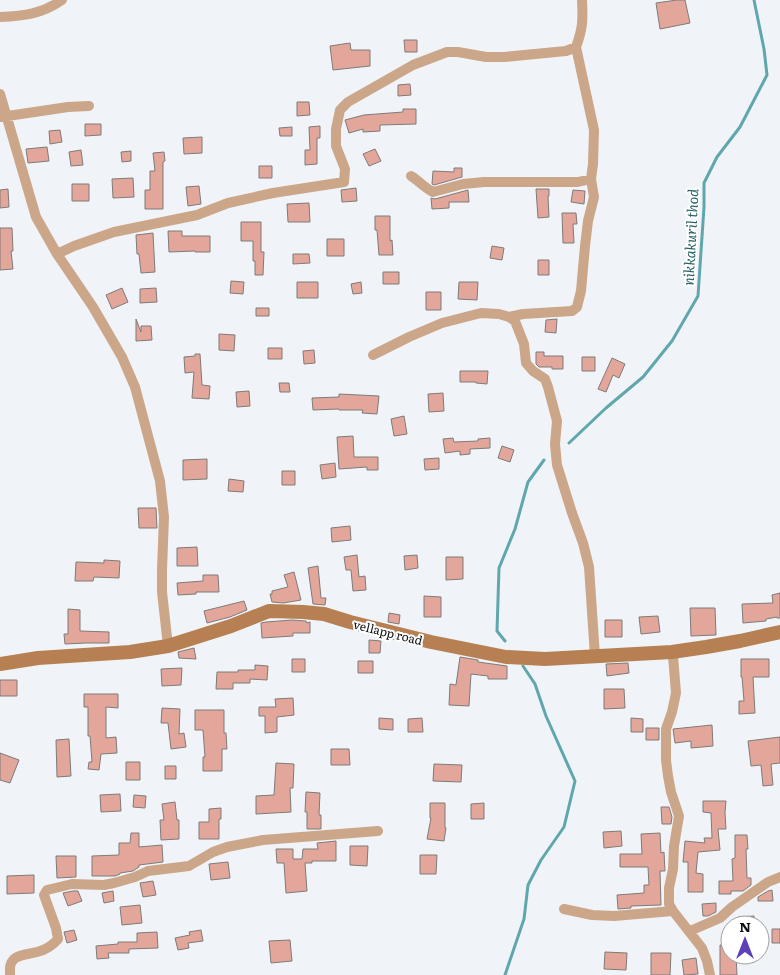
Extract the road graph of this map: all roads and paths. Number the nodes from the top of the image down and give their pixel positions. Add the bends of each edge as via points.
1 (62, 0) edge
2 (582, 0) edge
3 (0, 17) edge
4 (576, 47) junction
5 (0, 94) edge
6 (89, 106) dead end
7 (3, 117) edge
8 (411, 176) dead end
9 (591, 179) junction
10 (57, 254) junction
11 (509, 317) junction
12 (373, 355) dead end
13 (780, 632) edge
14 (168, 646) junction
15 (672, 652) junction
16 (595, 656) junction
17 (0, 664) edge
18 (378, 831) dead end
19 (780, 877) edge
20 (564, 909) dead end
21 (673, 911) junction
22 (690, 931) junction
23 (10, 975) edge
24 (710, 975) edge

1 - 3 street via 38,13
2 - 4 street via 583,22
4 - 9 street via 594,130
4 - 10 street via 566,51 504,57 447,52 413,65 348,102 340,110 336,146 346,169 344,182 228,203 197,215 114,232
5 - 7 street
6 - 7 street
7 - 10 street via 36,217
8 - 9 street via 433,192 463,184
9 - 11 street via 594,197 577,308
10 - 14 street via 93,307 135,387 160,481 164,517 162,592
11 - 12 street via 481,313 442,323
11 - 16 street via 519,330 526,363 545,379 557,421 557,465 589,567
13 - 15 main road, vellapp road
14 - 16 main road, vellapp road via 277,611 324,614 431,642 506,656 545,659
14 - 17 main road, vellapp road
15 - 16 main road, vellapp road
15 - 21 street via 676,693 666,729 666,760 679,816 670,888 669,904
18 - 23 street via 263,840 227,847 189,866 148,871 104,885 72,884 47,890 44,895 58,939 39,952 13,960
19 - 22 street via 768,882 720,918
20 - 21 street via 614,916
21 - 22 street
22 - 24 street via 702,948

